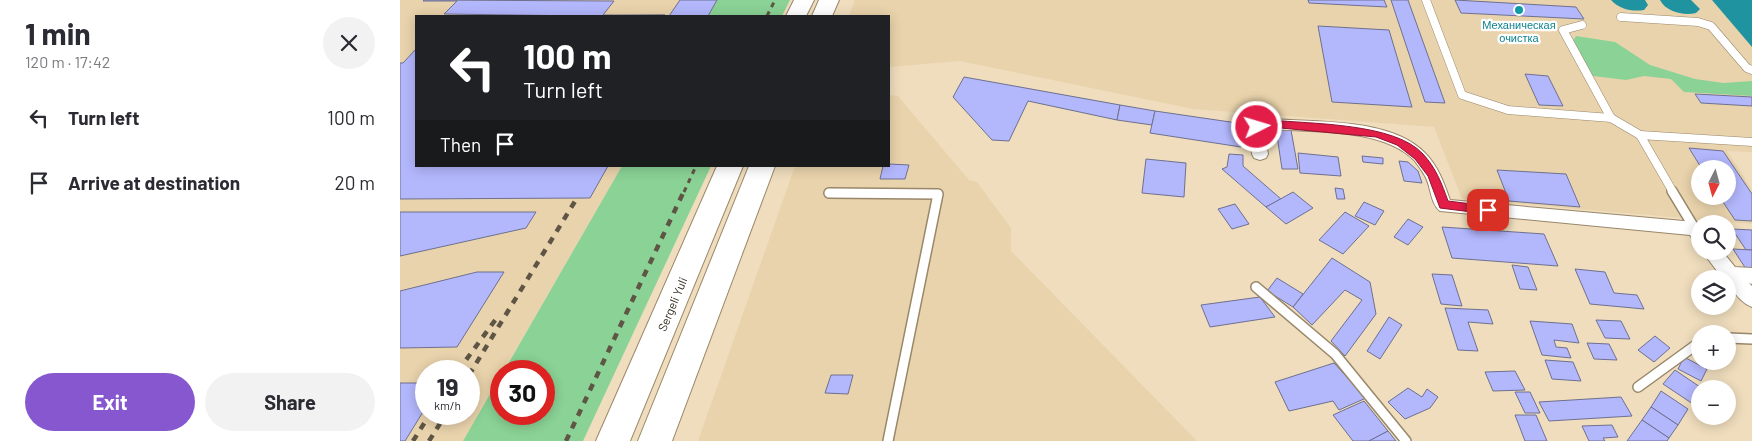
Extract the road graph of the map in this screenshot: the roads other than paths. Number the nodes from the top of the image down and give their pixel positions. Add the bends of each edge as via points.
1 (804, 0) edge
2 (829, 0) edge
3 (1426, 0) edge
4 (796, 15) edge
5 (822, 15) edge
6 (1621, 17) dead end
7 (1582, 24) dead end
8 (1752, 70) edge
9 (1611, 118) junction
10 (1640, 135) junction
11 (1752, 142) edge
12 (1260, 154) dead end
13 (730, 167) edge
14 (762, 167) edge
15 (829, 193) dead end
16 (1691, 221) edge
17 (1691, 232) edge
18 (1719, 260) edge
19 (1728, 270) edge
20 (1736, 274) edge
21 (1752, 276) edge
22 (1736, 282) edge
23 (1256, 288) dead end
24 (1752, 299) edge
25 (1736, 339) edge
26 (1752, 340) edge
27 (1691, 349) edge
28 (1638, 387) dead end
29 (613, 441) edge
30 (655, 441) edge
31 (888, 441) edge
32 (1406, 441) edge

1 - 4 main road
2 - 5 main road
3 - 9 lane via 1462,95 1508,110
6 - 8 lane via 1698,22 1711,26
7 - 9 lane via 1563,30
9 - 10 lane
10 - 11 lane
10 - 16 lane
12 - 17 street via 1256,128 1265,124 1377,134 1401,143 1419,156 1433,175 1446,206
13 - 29 main road, Sergeli Yuli
14 - 30 main road
15 - 31 lane via 938,194
18 - 19 street
20 - 21 street
22 - 24 street
23 - 32 lane via 1335,354
25 - 26 lane
27 - 28 lane

